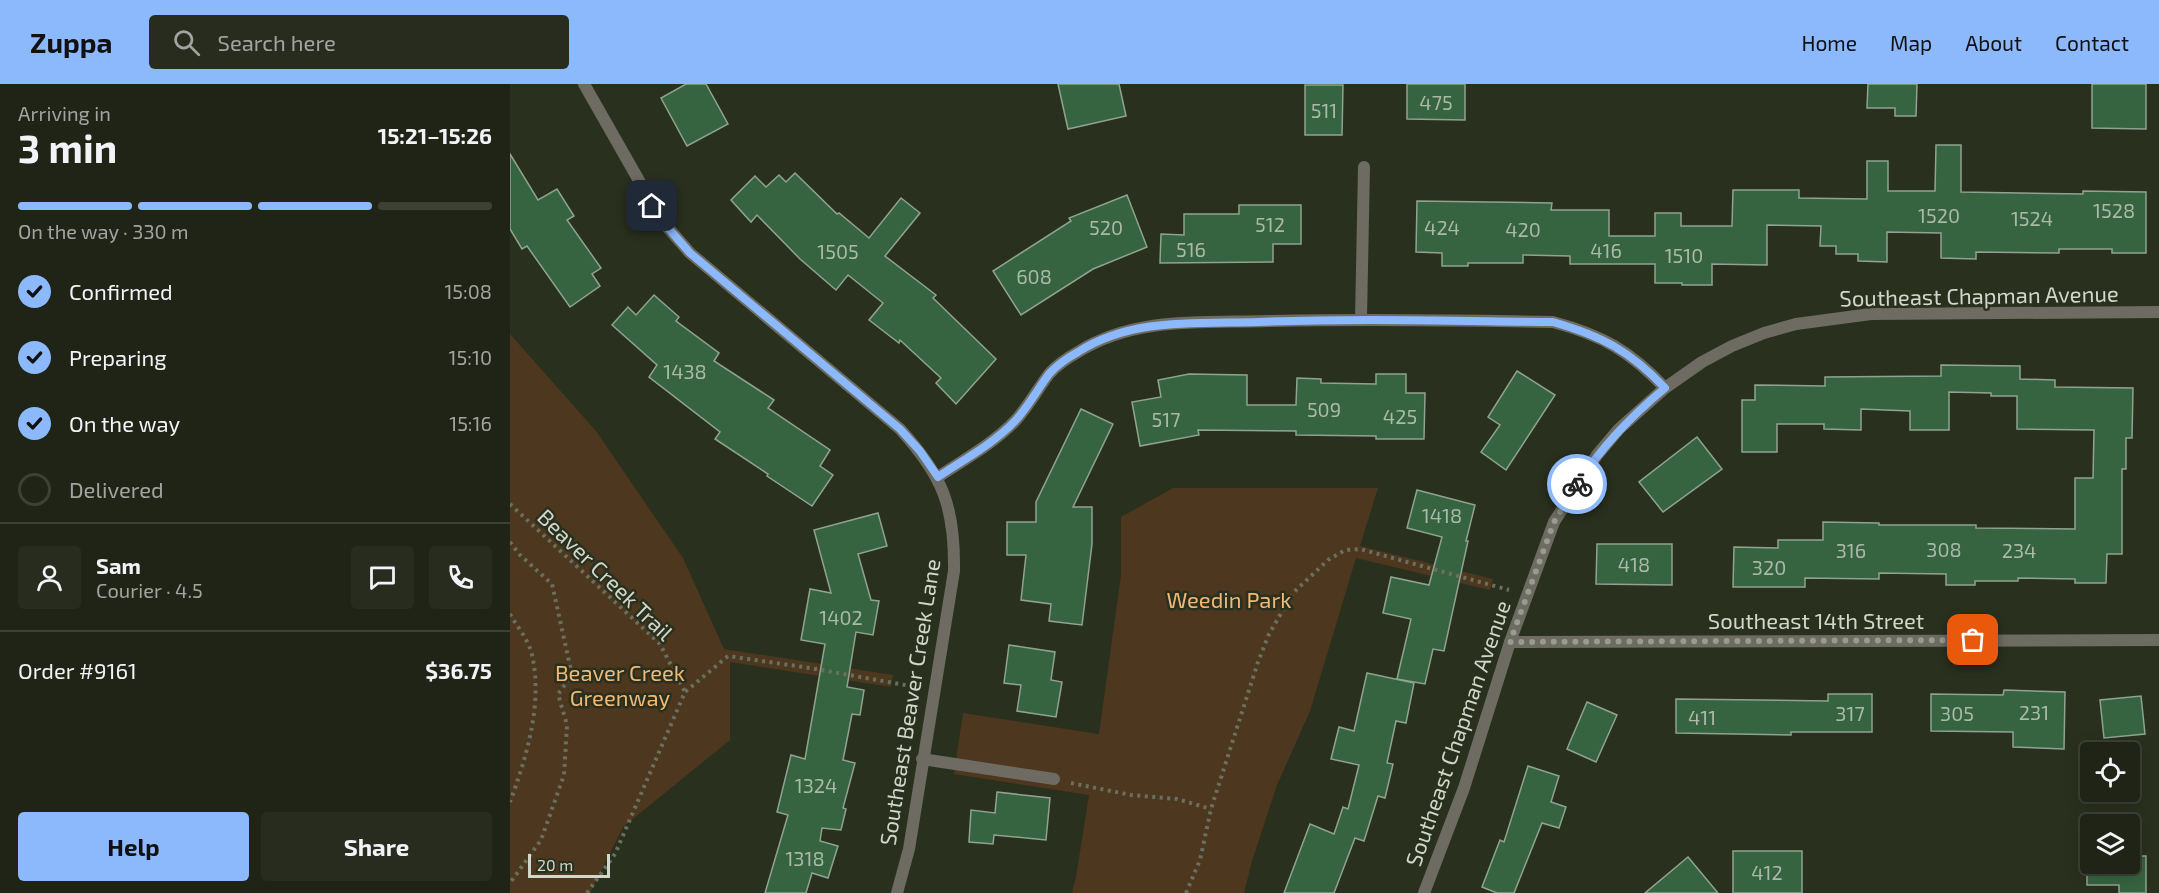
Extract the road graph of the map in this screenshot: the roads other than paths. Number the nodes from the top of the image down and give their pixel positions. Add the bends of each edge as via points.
1 (584, 84) edge
2 (1364, 167) dead end
3 (2159, 312) edge
4 (1361, 319) junction
5 (1665, 388) junction
6 (938, 477) junction
7 (2159, 640) edge
8 (1510, 642) junction
9 (922, 759) junction
10 (1054, 779) road end
11 (897, 893) edge
12 (1424, 893) edge

1 - 6 street, Southeast Beaver Creek Lane via 662,221 690,253 900,429
2 - 4 street
3 - 5 street, Southeast Chapman Avenue via 1871,314 1796,324 1732,346
4 - 5 street via 1553,322 1584,330 1617,347 1643,365
4 - 6 street via 1176,322 1109,337 1078,351 1051,372 1014,423
5 - 8 street, Southeast Chapman Avenue via 1597,454 1554,522
6 - 9 street, Southeast Beaver Creek Lane via 949,512 954,571
7 - 8 street, Southeast 14th Street
8 - 12 street, Southeast Chapman Avenue via 1464,788
9 - 10 street
9 - 11 street, Southeast Beaver Creek Lane via 909,849

